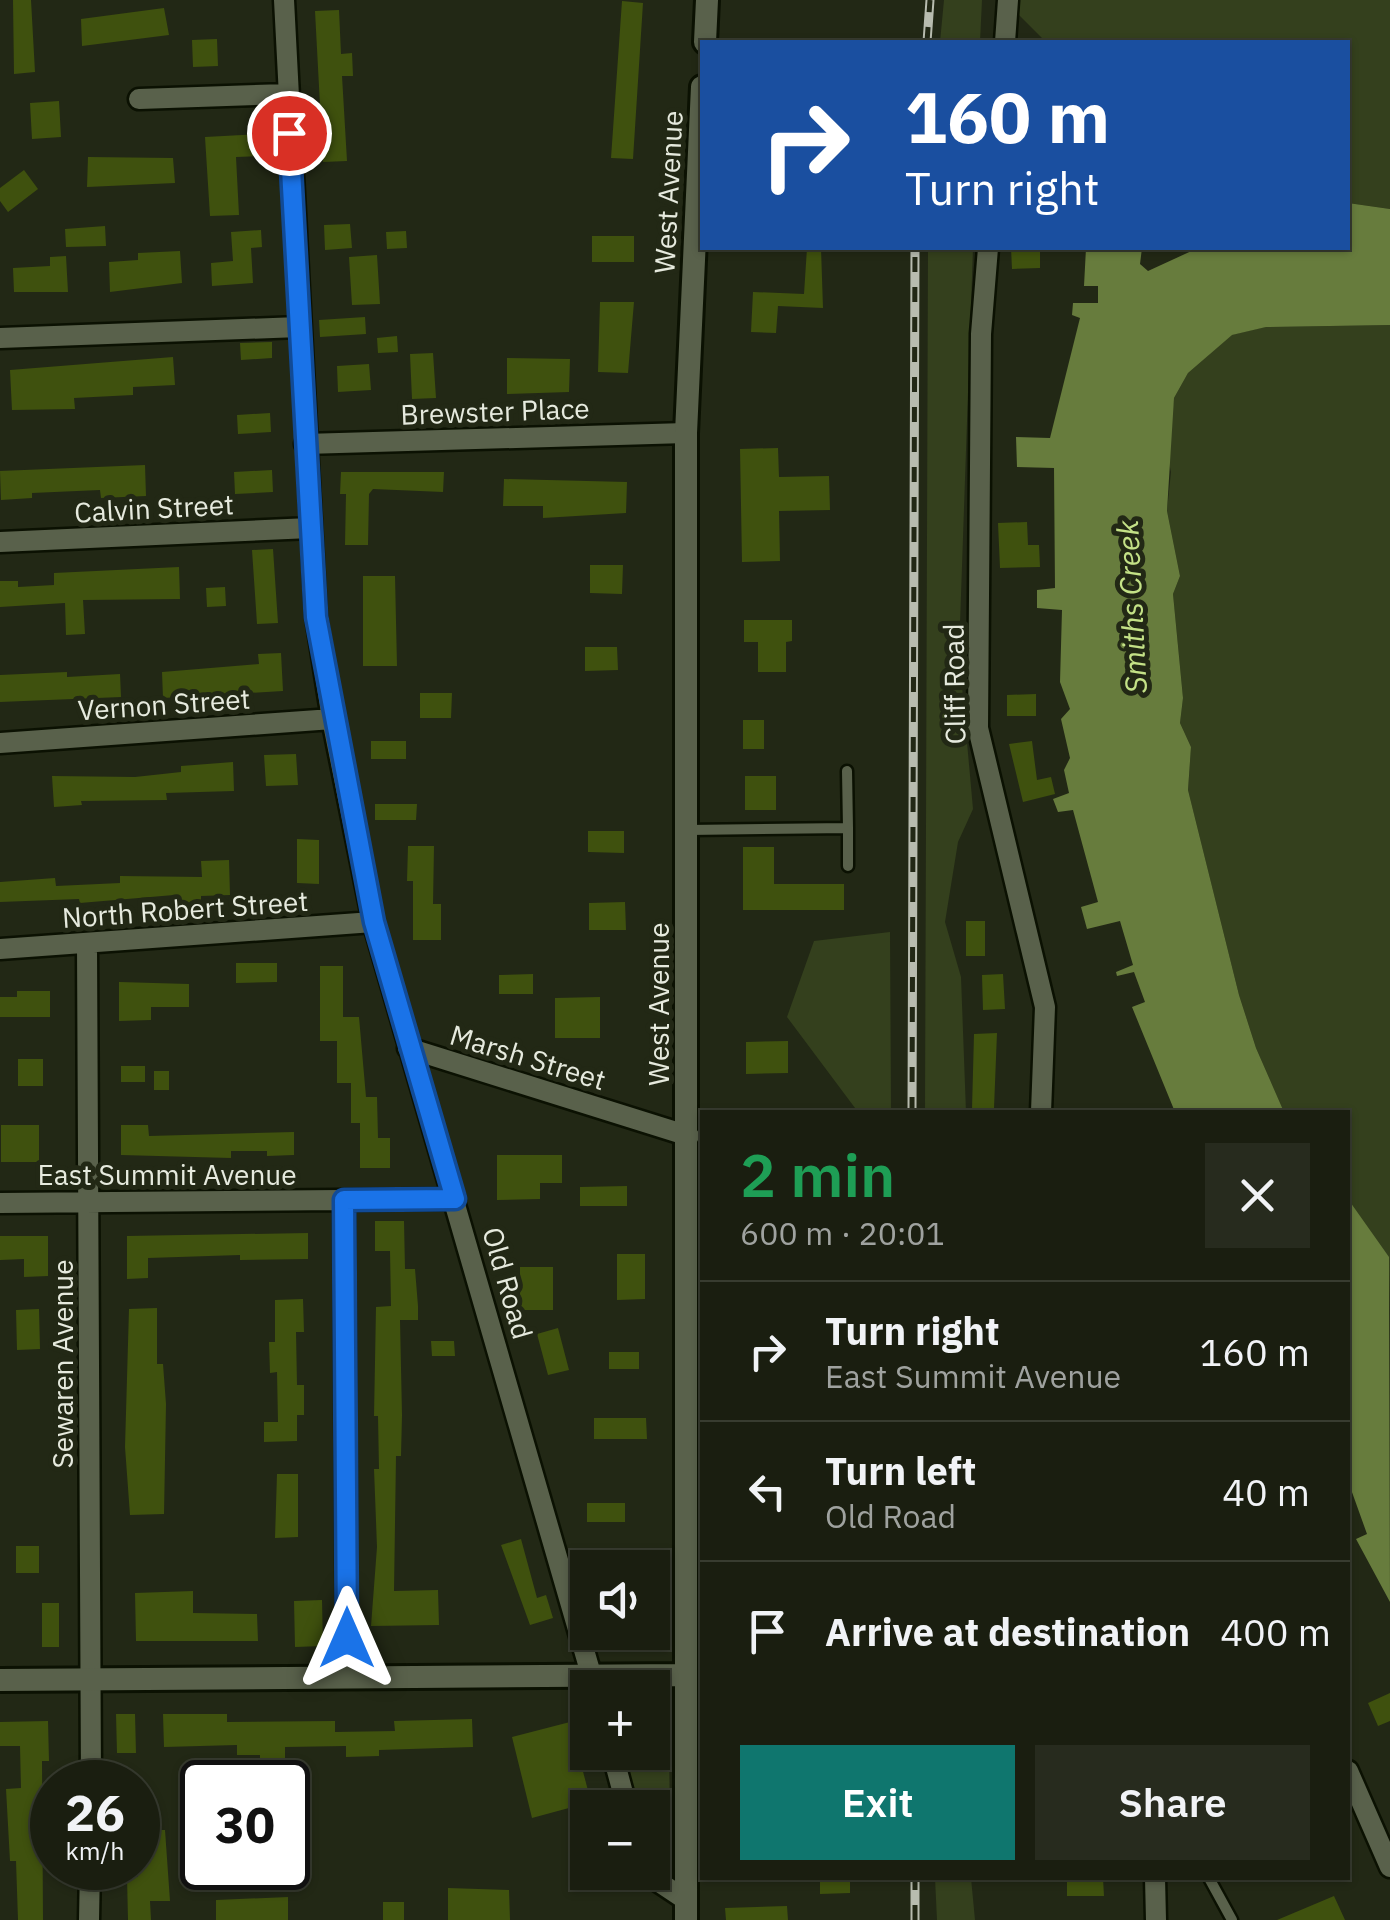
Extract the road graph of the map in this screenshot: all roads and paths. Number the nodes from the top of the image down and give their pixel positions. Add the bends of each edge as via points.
1 (284, 0) edge
2 (707, 0) edge
3 (1008, 0) edge
4 (704, 40) edge
5 (1005, 40) edge
6 (287, 94) junction
7 (138, 99) dead end
8 (700, 130) edge
9 (988, 250) edge
10 (298, 326) junction
11 (0, 338) edge
12 (686, 433) junction
13 (306, 444) junction
14 (310, 528) junction
15 (0, 542) edge
16 (332, 719) junction
17 (0, 743) edge
18 (847, 772) dead end
19 (848, 828) junction
20 (688, 830) junction
21 (848, 866) dead end
22 (374, 922) junction
23 (87, 945) junction
24 (0, 949) edge
25 (408, 1048) junction
26 (1040, 1110) edge
27 (688, 1136) junction
28 (455, 1199) junction
29 (344, 1200) junction
30 (89, 1202) junction
31 (0, 1203) edge
32 (591, 1670) edge
33 (694, 1676) edge
34 (347, 1678) junction
35 (92, 1679) junction
36 (0, 1680) edge
37 (570, 1682) edge
38 (90, 1760) edge
39 (1350, 1777) edge
40 (1390, 1867) edge
41 (1156, 1880) edge
42 (1210, 1880) edge
43 (90, 1890) edge
44 (664, 1890) edge
45 (686, 1910) edge
46 (89, 1920) edge
47 (1156, 1920) edge
48 (1232, 1920) edge

1 - 6 street, Old Road
2 - 4 street
3 - 5 street
6 - 7 street
6 - 10 street, Old Road
8 - 12 street, West Avenue
9 - 26 street, Cliff Road via 981,334 978,728 1045,1007
10 - 11 street
10 - 13 street, Old Road
12 - 13 street, Brewster Place
12 - 20 street, West Avenue
13 - 14 street, Old Road
14 - 15 street, Calvin Street
14 - 16 street, Old Road
16 - 17 street, Vernon Street
16 - 22 street, Old Road
18 - 19 lane
19 - 20 lane
19 - 21 lane
20 - 27 street, West Avenue
22 - 23 street, North Robert Street
22 - 25 street, Old Road
23 - 24 street, North Robert Street
23 - 30 street, Sewaren Avenue
25 - 27 street, Marsh Street
25 - 28 street, Old Road
27 - 33 street, West Avenue
28 - 29 street, East Summit Avenue
28 - 32 street, Old Road
29 - 30 street, East Summit Avenue
29 - 34 street
30 - 31 street, East Summit Avenue
30 - 35 street, Sewaren Avenue
33 - 45 street, West Avenue
34 - 35 street
34 - 37 street
35 - 36 street
35 - 38 street, Sewaren Avenue
39 - 40 street
41 - 47 street
42 - 48 lane
43 - 46 street
44 - 45 street

